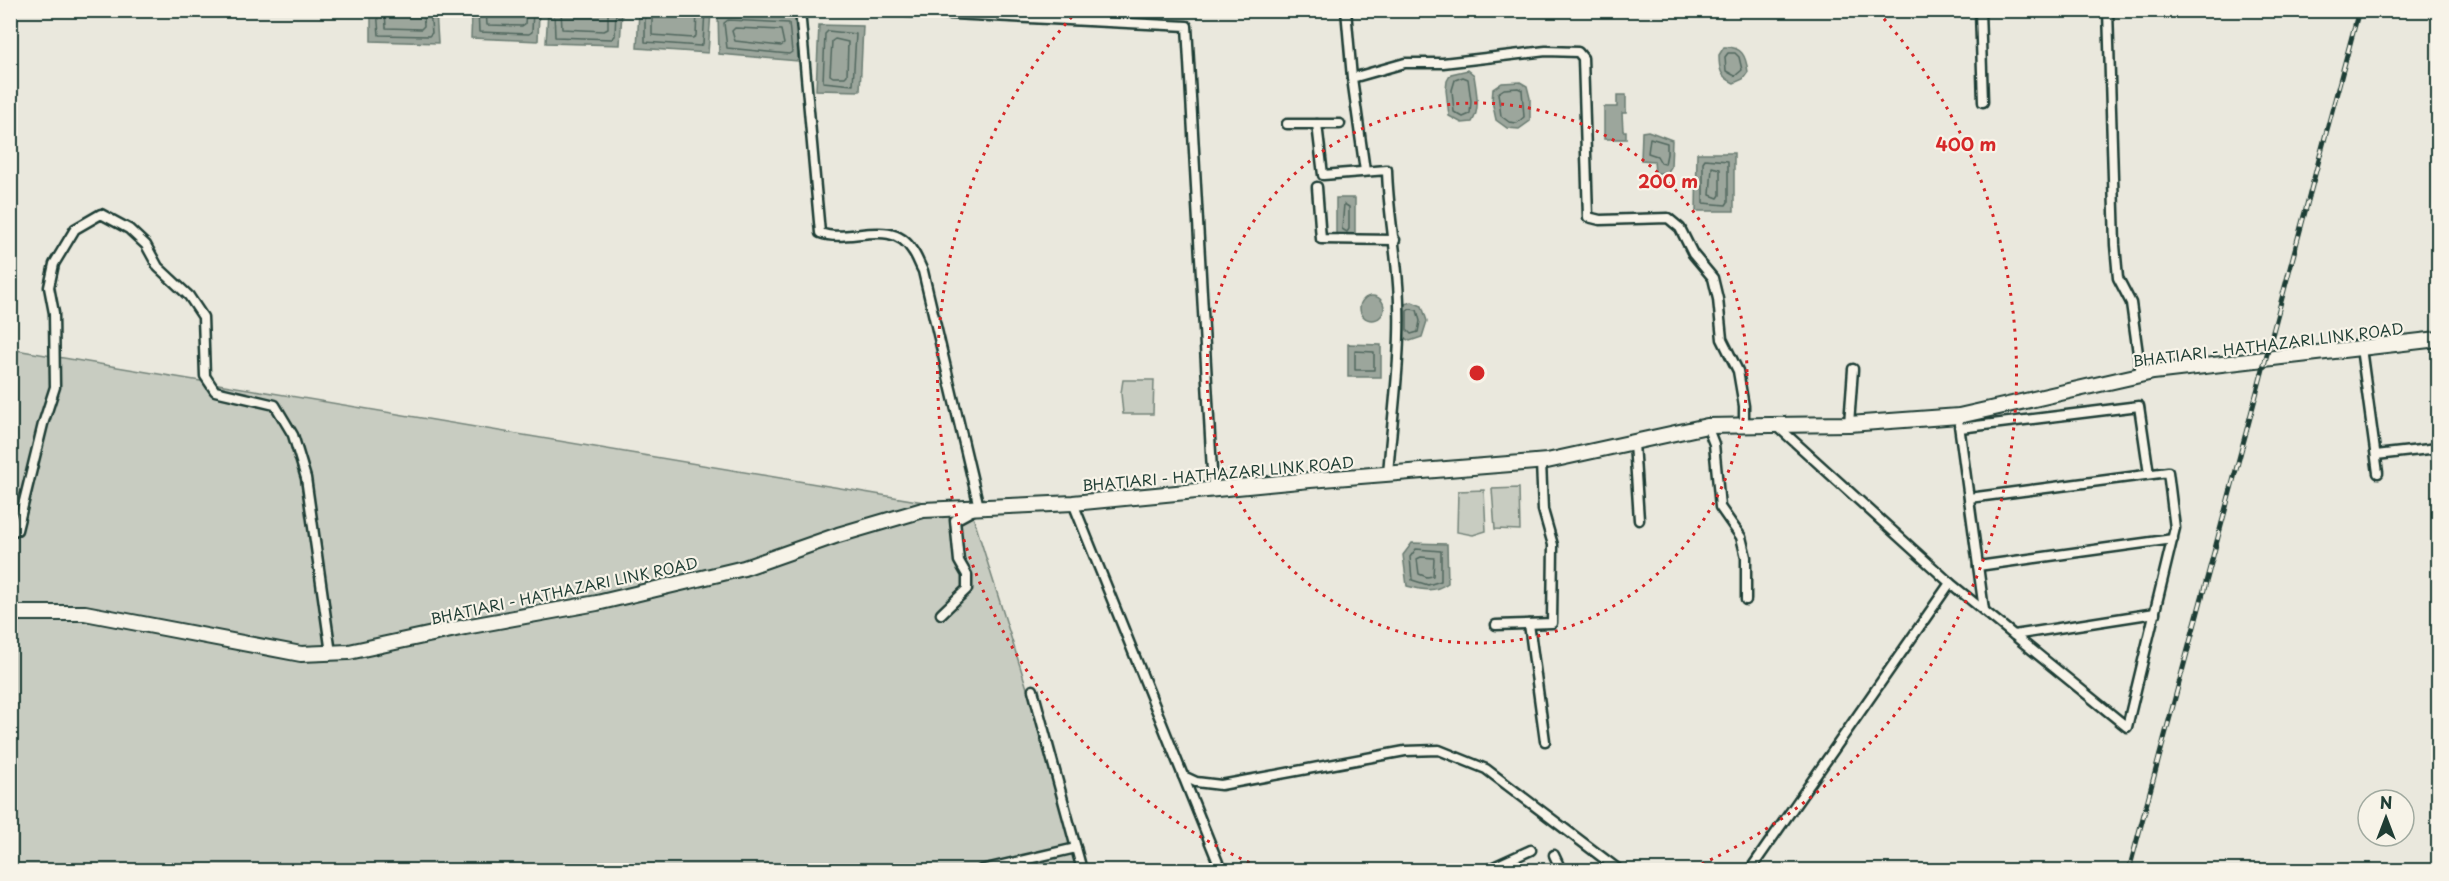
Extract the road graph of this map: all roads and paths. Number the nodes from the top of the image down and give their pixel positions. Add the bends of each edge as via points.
1 (800, 10) edge
2 (875, 10) edge
3 (1346, 10) edge
4 (1980, 10) edge
5 (2108, 10) edge
6 (1352, 78) junction
7 (1983, 102) dead end
8 (1287, 124) dead end
9 (1317, 124) junction
10 (1340, 124) dead end
11 (1365, 171) junction
12 (1317, 187) dead end
13 (1395, 240) junction
14 (2439, 339) edge
15 (2361, 348) junction
16 (1853, 369) dead end
17 (2141, 375) junction
18 (1959, 422) junction
19 (1744, 424) junction
20 (1776, 424) junction
21 (1849, 424) junction
22 (1707, 426) junction
23 (1634, 443) junction
24 (2439, 448) edge
25 (2376, 455) junction
26 (1541, 462) junction
27 (2378, 473) dead end
28 (1388, 474) junction
29 (2149, 474) junction
30 (1213, 489) junction
31 (1969, 498) junction
32 (1073, 503) junction
33 (980, 507) junction
34 (1639, 520) dead end
35 (10, 532) edge
36 (2173, 539) junction
37 (1978, 566) junction
38 (1950, 583) junction
39 (1746, 600) dead end
40 (1984, 610) junction
41 (10, 613) edge
42 (2155, 613) junction
43 (941, 614) dead end
44 (1529, 624) junction
45 (1496, 625) dead end
46 (2014, 635) junction
47 (331, 653) junction
48 (1033, 690) dead end
49 (1545, 741) dead end
50 (1183, 776) junction
51 (1076, 848) junction
52 (1531, 850) dead end
53 (1554, 855) dead end
54 (981, 870) edge
55 (1082, 870) edge
56 (1221, 870) edge
57 (1487, 870) edge
58 (1561, 870) edge
59 (1619, 870) edge
60 (1750, 870) edge

1 - 33 street via 820,234 828,237 875,232 894,235 912,248 923,271
2 - 30 street via 1187,26
3 - 6 street
4 - 7 street
5 - 17 street via 2115,245 2118,278 2131,303
6 - 11 street
6 - 19 street via 1405,63 1443,63 1546,51 1578,52 1583,58 1588,217 1668,218 1680,228 1693,254 1713,278 1722,339 1738,371
8 - 9 street
9 - 10 street
9 - 11 street via 1323,175
11 - 13 street via 1387,170
12 - 13 street via 1321,239
13 - 28 street via 1399,305
14 - 15 main road, BHATIARI - HATHAZARI LINK ROAD
15 - 17 main road, BHATIARI - HATHAZARI LINK ROAD
15 - 25 street
16 - 21 street
17 - 18 main road, BHATIARI - HATHAZARI LINK ROAD
18 - 21 main road, BHATIARI - HATHAZARI LINK ROAD
18 - 29 street via 2139,406
18 - 31 street
19 - 20 main road, BHATIARI - HATHAZARI LINK ROAD
19 - 22 main road, BHATIARI - HATHAZARI LINK ROAD
20 - 21 main road, BHATIARI - HATHAZARI LINK ROAD
20 - 38 street
22 - 23 main road, BHATIARI - HATHAZARI LINK ROAD
22 - 39 street via 1714,444 1720,507 1741,537 1746,557
23 - 26 main road, BHATIARI - HATHAZARI LINK ROAD
23 - 34 street
24 - 25 street
25 - 27 street
26 - 28 main road, BHATIARI - HATHAZARI LINK ROAD
26 - 44 street via 1543,510 1553,545 1552,623
28 - 30 main road, BHATIARI - HATHAZARI LINK ROAD
29 - 31 street
29 - 36 street via 2168,472
30 - 32 main road, BHATIARI - HATHAZARI LINK ROAD
31 - 37 street
32 - 33 main road, BHATIARI - HATHAZARI LINK ROAD
32 - 50 street
33 - 43 street via 955,520 959,561 967,576 967,589
33 - 47 main road, BHATIARI - HATHAZARI LINK ROAD via 915,512 744,568 597,603
35 - 47 street via 17,530 56,387 54,313 49,287 54,264 75,229 101,214 129,229 146,245 158,267 189,296 203,317 205,376 214,391 275,405 293,435 306,478
36 - 37 street
36 - 42 street
37 - 40 street
38 - 40 street
38 - 60 street
40 - 46 street
41 - 47 main road, BHATIARI - HATHAZARI LINK ROAD via 85,613 301,654
42 - 46 street
42 - 46 street via 2127,727
44 - 45 street
44 - 49 street
48 - 51 street
50 - 56 street
50 - 59 street via 1221,785 1405,751 1439,750 1486,769
51 - 54 street
51 - 55 street
52 - 57 street
53 - 58 street

